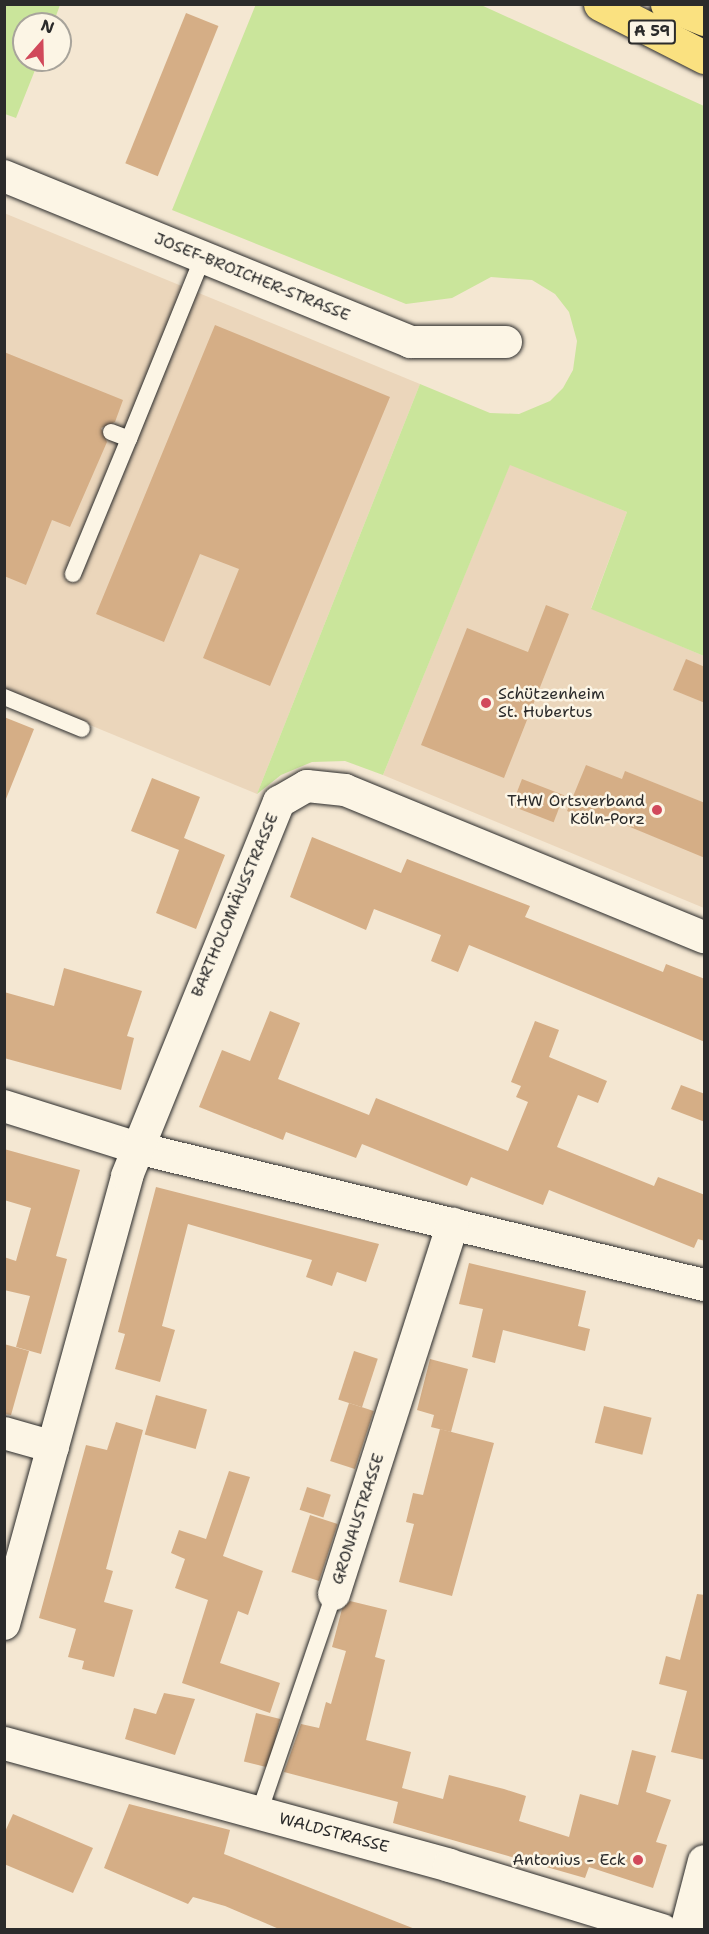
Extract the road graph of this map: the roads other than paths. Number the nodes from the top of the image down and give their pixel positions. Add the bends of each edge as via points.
1 (600, 4) edge
2 (667, 4) edge
3 (705, 19) edge
4 (705, 57) edge
5 (4, 176) edge
6 (203, 257) junction
7 (506, 342) dead end
8 (111, 432) dead end
9 (129, 439) junction
10 (73, 574) dead end
11 (4, 697) edge
12 (82, 729) dead end
13 (705, 937) edge
14 (4, 1106) edge
15 (137, 1148) junction
16 (453, 1224) junction
17 (705, 1285) edge
18 (4, 1433) edge
19 (53, 1447) junction
20 (334, 1594) joint
21 (4, 1624) edge
22 (4, 1743) edge
23 (259, 1813) junction
24 (705, 1861) edge
25 (661, 1929) edge
26 (686, 1929) edge

1 - 4 highway, A 59
2 - 3 highway
5 - 6 street, JOSEF-BROICHER-STRASSE
6 - 7 street, JOSEF-BROICHER-STRASSE via 410,342
6 - 9 lane
8 - 9 lane
9 - 10 lane
11 - 12 lane
13 - 15 street, BARTHOLOMÄUSSTRASSE via 345,790 327,784 295,790 268,821
14 - 15 street
15 - 16 street
15 - 19 street, BARTHOLOMÄUSSTRASSE
16 - 17 street
16 - 20 street, GRONAUSTRASSE
18 - 19 street
19 - 21 street, BARTHOLOMÄUSSTRASSE
20 - 23 lane, GRONAUSTRASSE
22 - 23 main road, WALDSTRASSE
23 - 25 main road, WALDSTRASSE
24 - 26 street

